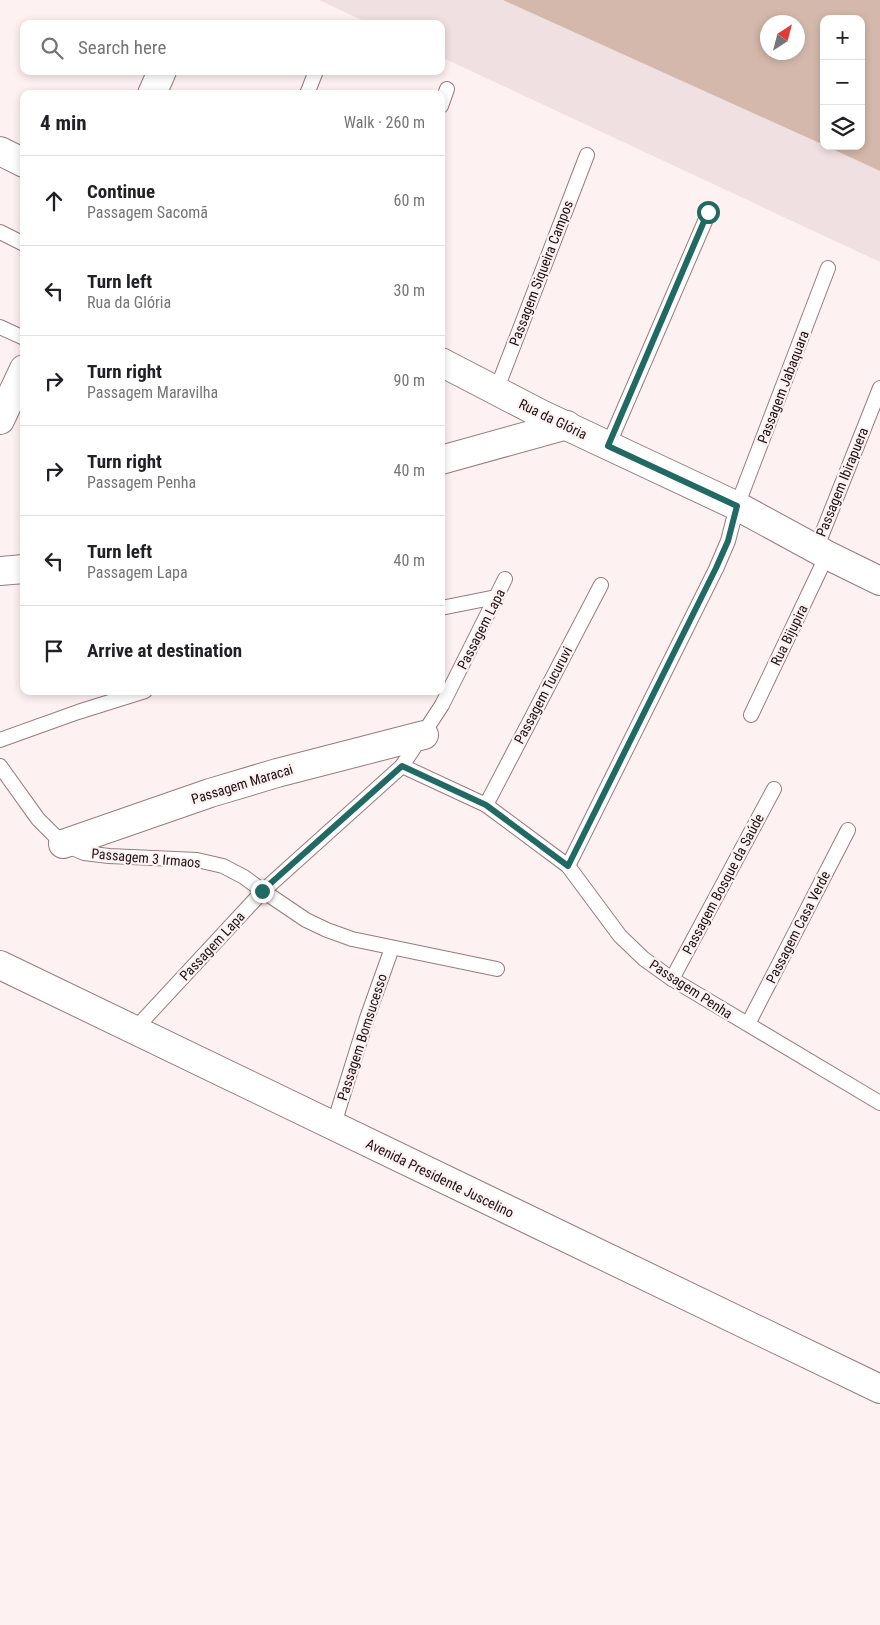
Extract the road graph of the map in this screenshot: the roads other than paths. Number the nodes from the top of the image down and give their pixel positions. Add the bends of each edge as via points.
1 (160, 75) edge
2 (314, 75) edge
3 (448, 89) dead end
4 (154, 90) edge
5 (309, 90) edge
6 (445, 96) edge
7 (0, 151) edge
8 (586, 155) dead end
9 (20, 161) edge
10 (708, 212) dead end
11 (0, 232) edge
12 (20, 242) edge
13 (828, 268) dead end
14 (0, 327) edge
15 (20, 336) edge
16 (445, 364) edge
17 (20, 378) edge
18 (880, 388) edge
19 (496, 391) junction
20 (0, 420) edge
21 (567, 425) junction
22 (608, 446) junction
23 (445, 459) edge
24 (737, 506) junction
25 (822, 552) junction
26 (20, 569) edge
27 (0, 571) edge
28 (505, 580) dead end
29 (880, 581) edge
30 (601, 585) dead end
31 (496, 597) junction
32 (445, 607) edge
33 (132, 695) edge
34 (751, 715) dead end
35 (424, 735) junction
36 (0, 740) edge
37 (0, 766) edge
38 (402, 766) junction
39 (774, 789) dead end
40 (486, 805) junction
41 (848, 830) dead end
42 (63, 844) junction
43 (568, 866) junction
44 (262, 891) junction
45 (392, 948) junction
46 (0, 966) edge
47 (497, 969) dead end
48 (672, 979) junction
49 (748, 1024) junction
50 (134, 1030) junction
51 (880, 1104) edge
52 (333, 1127) junction
53 (880, 1389) edge

1 - 4 street
2 - 5 lane
3 - 6 lane
7 - 9 street
8 - 19 lane, Passagem Siqueira Campos
10 - 22 lane
11 - 12 lane
13 - 24 lane, Passagem Jabaquara
14 - 15 lane
16 - 19 street, Rua da Glória
17 - 20 street
18 - 25 lane, Passagem Ibirapuera
19 - 21 street, Rua da Glória
21 - 22 street, Rua da Glória
21 - 23 street
22 - 24 street, Rua da Glória
24 - 25 street, Rua da Glória
24 - 43 lane, Passagem Jabaquara via 728,541 716,568
25 - 29 street, Rua da Glória
25 - 34 lane, Rua Bijupira
26 - 27 street
28 - 31 lane, Passagem Lapa
30 - 40 lane, Passagem Tucuruvi
31 - 32 lane
31 - 35 lane, Passagem Lapa
33 - 36 lane
35 - 38 lane, Passagem Lapa
35 - 42 street, Passagem Maracai via 229,787
37 - 42 lane, Passagem 3 Irmaos via 38,819
38 - 40 lane, Passagem Penha
38 - 44 lane, Passagem Lapa
39 - 48 lane, Passagem Bosque da Saúde
40 - 43 lane, Passagem Penha
41 - 49 lane, Passagem Casa Verde
42 - 44 lane, Passagem 3 Irmaos via 109,856 197,860 223,866
43 - 48 lane, Passagem Penha via 620,936
44 - 45 lane, Passagem 3 Irmaos via 327,930
44 - 50 lane, Passagem Lapa
45 - 47 lane, Passagem 3 Irmaos
45 - 52 lane, Passagem Bomsucesso
46 - 50 street, Avenida Presidente Juscelino
48 - 49 lane, Passagem Penha
49 - 51 lane, Passagem Penha
50 - 52 street, Avenida Presidente Juscelino
52 - 53 street, Avenida Presidente Juscelino

